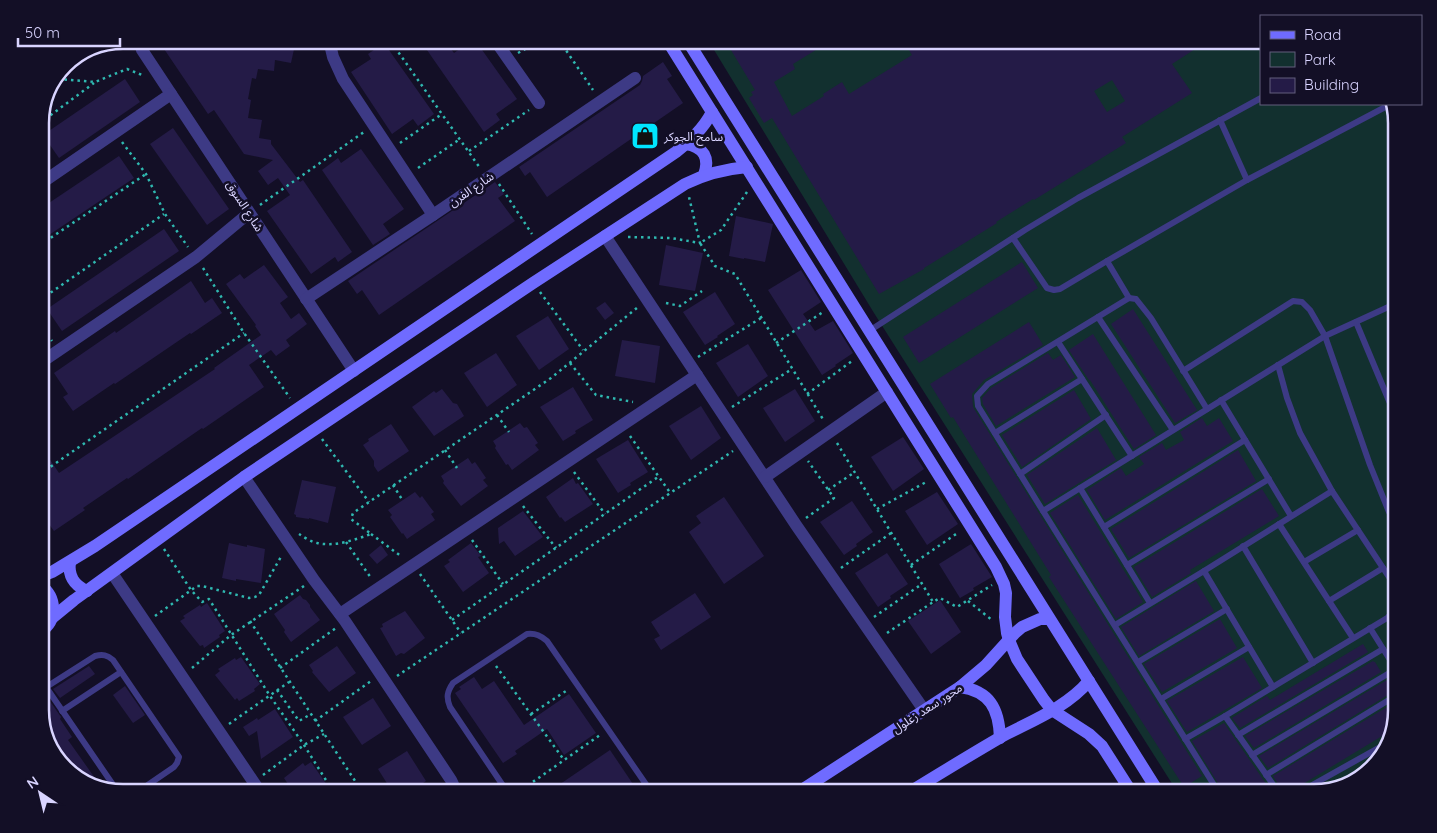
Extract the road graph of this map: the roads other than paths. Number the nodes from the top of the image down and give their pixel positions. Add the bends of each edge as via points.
1 (142, 49) edge
2 (331, 49) edge
3 (502, 49) edge
4 (673, 49) edge
5 (693, 49) edge
6 (635, 78) dead end
7 (171, 94) junction
8 (1260, 99) edge
9 (539, 103) road end
10 (1386, 106) edge
11 (712, 112) junction
12 (1220, 120) junction
13 (686, 144) junction
14 (747, 167) junction
15 (704, 175) junction
16 (49, 178) edge
17 (1247, 180) junction
18 (249, 213) junction
19 (433, 215) junction
20 (605, 236) junction
21 (1013, 238) junction
22 (1107, 262) junction
23 (1129, 298) junction
24 (306, 299) junction
25 (1388, 306) edge
26 (1098, 317) junction
27 (1356, 322) junction
28 (870, 331) junction
29 (1326, 336) junction
30 (1058, 342) junction
31 (49, 356) edge
32 (1278, 365) junction
33 (354, 371) junction
34 (1184, 371) junction
35 (697, 375) junction
36 (1082, 379) junction
37 (887, 392) junction
38 (1388, 398) edge
39 (1221, 400) junction
40 (1207, 409) junction
41 (1106, 415) junction
42 (1173, 430) junction
43 (995, 433) junction
44 (1245, 440) junction
45 (1132, 456) junction
46 (1020, 474) junction
47 (765, 477) junction
48 (244, 478) junction
49 (1268, 479) junction
50 (1080, 488) junction
51 (1332, 491) junction
52 (1388, 509) edge
53 (1042, 511) junction
54 (1291, 516) junction
55 (1279, 524) junction
56 (1104, 527) junction
57 (1358, 530) junction
58 (1243, 546) junction
59 (70, 562) junction
60 (1304, 562) junction
61 (1127, 565) junction
62 (1383, 568) junction
63 (1204, 571) junction
64 (49, 572) edge
65 (112, 573) junction
66 (1388, 576) edge
67 (87, 591) junction
68 (49, 594) edge
69 (1328, 601) junction
70 (1150, 604) junction
71 (1227, 609) junction
72 (1388, 617) edge
73 (52, 618) junction
74 (342, 618) junction
75 (1049, 619) junction
76 (49, 625) edge
77 (1115, 625) junction
78 (1370, 628) junction
79 (1008, 637) junction
80 (1353, 638) junction
81 (1249, 647) junction
82 (1383, 649) junction
83 (1388, 657) edge
84 (1138, 662) junction
85 (1312, 663) junction
86 (121, 672) junction
87 (1388, 675) edge
88 (1088, 681) junction
89 (49, 686) edge
90 (960, 687) junction
91 (1272, 687) junction
92 (49, 697) edge
93 (1161, 700) junction
94 (1388, 700) edge
95 (924, 710) junction
96 (1052, 710) junction
97 (62, 711) junction
98 (1225, 716) junction
99 (1238, 735) junction
100 (1000, 738) junction
101 (1185, 739) junction
102 (1377, 749) edge
103 (1252, 755) junction
104 (1266, 775) junction
105 (112, 784) edge
106 (149, 784) edge
107 (254, 784) edge
108 (452, 784) edge
109 (502, 784) edge
110 (646, 784) edge
111 (811, 784) edge
112 (923, 784) edge
113 (1126, 784) edge
114 (1153, 784) edge
115 (1213, 784) edge
116 (1272, 784) edge
117 (1314, 784) edge

1 - 7 street, شارع السوق
2 - 19 street via 343,79
3 - 9 street
4 - 11 main road
5 - 28 main road
6 - 19 street, شارع الفرن
7 - 16 street
7 - 18 street, شارع السوق
8 - 12 lane
10 - 17 lane
11 - 13 main road
11 - 14 main road
12 - 17 lane
12 - 21 lane
13 - 15 main road via 694,145 704,154 707,168
13 - 33 main road
14 - 15 main road
14 - 37 main road
15 - 20 main road
17 - 22 lane
18 - 24 street, شارع السوق
18 - 31 street via 196,257
19 - 24 street, شارع الفرن
20 - 35 street
20 - 48 main road
21 - 22 lane via 1047,288 1054,290
21 - 28 lane
22 - 23 lane
23 - 26 lane
23 - 34 lane via 1136,299 1151,318
24 - 33 street, شارع السوق
25 - 27 lane
26 - 30 lane
26 - 42 lane
27 - 29 lane
27 - 38 lane
28 - 75 main road
29 - 32 lane
29 - 34 lane via 1310,310 1302,302 1293,302
29 - 52 lane
30 - 36 lane
30 - 43 lane via 988,384 977,396 978,406
32 - 39 lane
32 - 51 lane via 1300,433
33 - 59 main road
34 - 40 lane
35 - 47 street
35 - 74 street via 378,589
36 - 41 lane
36 - 43 lane
37 - 47 street
37 - 79 main road via 1002,578
39 - 40 lane
39 - 44 lane
40 - 42 lane
41 - 45 lane
41 - 46 lane
42 - 45 lane
43 - 46 lane
44 - 49 lane
44 - 56 lane
45 - 50 lane
46 - 53 lane
47 - 95 street
48 - 65 main road
48 - 74 street
49 - 54 lane
49 - 61 lane
50 - 53 lane
50 - 56 lane
51 - 54 lane
51 - 57 lane
53 - 77 lane
54 - 55 lane
55 - 58 lane
55 - 60 lane
56 - 61 lane
57 - 60 lane
57 - 62 lane
58 - 63 lane
58 - 85 lane
59 - 64 main road
59 - 67 main road via 73,580
60 - 69 lane
61 - 70 lane
62 - 66 lane
62 - 69 lane
63 - 70 lane
63 - 71 lane
65 - 67 main road
65 - 107 street
67 - 73 main road
68 - 73 main road via 53,604
69 - 80 lane
70 - 77 lane
71 - 81 lane
71 - 84 lane
72 - 78 lane
73 - 76 main road
74 - 108 street
75 - 79 main road, محور سعد زغلول via 1030,622
75 - 88 main road
77 - 84 lane
78 - 80 lane
78 - 82 lane
79 - 90 main road, محور سعد زغلول via 986,665
79 - 96 main road via 1017,659
80 - 85 lane
81 - 91 lane
81 - 93 lane
82 - 83 lane
82 - 99 lane
84 - 93 lane
85 - 91 lane
86 - 89 lane via 113,660 101,654
86 - 97 lane
86 - 106 lane via 178,757 174,767
87 - 103 lane
88 - 96 main road via 1076,695
88 - 114 main road
90 - 95 main road, محور سعد زغلول
90 - 100 main road via 984,695 992,704
91 - 98 lane
92 - 97 lane
93 - 101 lane
94 - 104 lane
95 - 111 main road, محور سعد زغلول
96 - 100 main road
96 - 113 main road via 1102,746
97 - 105 lane
98 - 99 lane
98 - 101 lane
99 - 103 lane
100 - 112 main road
101 - 115 lane
102 - 117 lane
103 - 104 lane
104 - 116 lane
109 - 110 lane via 446,698 453,683 527,634 538,635 547,641

